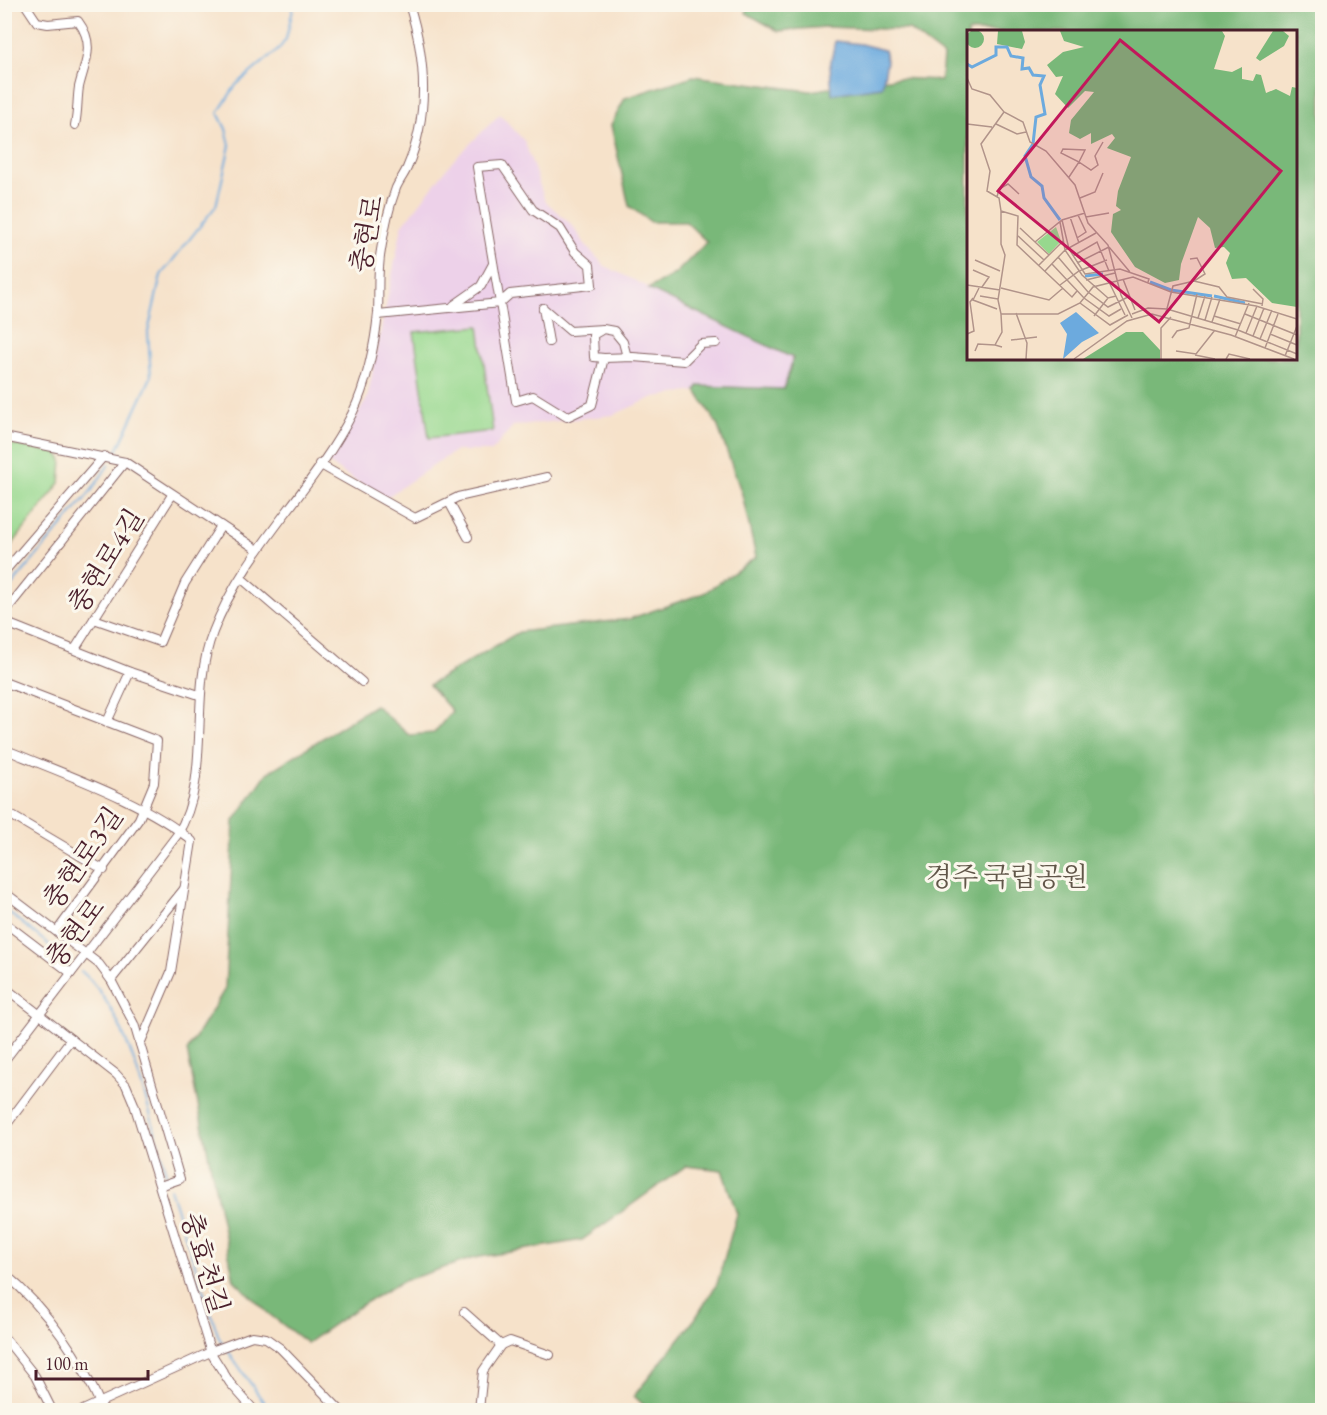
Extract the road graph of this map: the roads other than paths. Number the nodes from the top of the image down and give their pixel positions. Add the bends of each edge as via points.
1 (25, 4) edge
2 (409, 4) edge
3 (75, 125) dead end
4 (493, 264) junction
5 (500, 303) junction
6 (441, 308) junction
7 (378, 315) junction
8 (603, 329) junction
9 (549, 342) dead end
10 (716, 343) dead end
11 (627, 357) junction
12 (604, 358) junction
13 (4, 437) edge
14 (104, 456) junction
15 (125, 462) junction
16 (319, 464) junction
17 (547, 477) dead end
18 (172, 495) junction
19 (449, 502) junction
20 (221, 526) junction
21 (468, 537) dead end
22 (258, 550) junction
23 (4, 556) edge
24 (16, 557) junction
25 (4, 572) edge
26 (241, 578) junction
27 (4, 613) edge
28 (94, 619) junction
29 (4, 622) edge
30 (75, 649) junction
31 (130, 672) junction
32 (4, 682) edge
33 (362, 682) dead end
34 (199, 695) junction
35 (107, 722) junction
36 (4, 749) edge
37 (143, 809) junction
38 (4, 811) edge
39 (180, 831) junction
40 (104, 870) junction
41 (186, 885) junction
42 (4, 892) edge
43 (4, 922) edge
44 (57, 931) junction
45 (86, 954) junction
46 (71, 973) junction
47 (111, 980) junction
48 (4, 987) edge
49 (41, 1014) junction
50 (71, 1039) junction
51 (140, 1044) junction
52 (4, 1061) edge
53 (4, 1128) edge
54 (160, 1186) junction
55 (4, 1273) edge
56 (465, 1312) dead end
57 (4, 1337) edge
58 (501, 1345) junction
59 (211, 1353) junction
60 (550, 1354) dead end
61 (101, 1407) edge
62 (52, 1410) edge
63 (83, 1410) edge
64 (254, 1410) edge
65 (340, 1410) edge
66 (479, 1410) edge

1 - 3 street via 38,22 78,21 88,38 90,49 79,88
2 - 7 street, 충현로 via 421,40 424,81 418,132 407,169 396,187 380,252
4 - 5 street
4 - 5 street via 477,168 502,165 533,210 560,228 575,252 590,264 592,285 510,294
4 - 6 street via 482,286 460,303
5 - 6 street
5 - 12 street via 516,401 533,396 567,417 592,405
6 - 7 street
7 - 16 street, 충현로 via 365,379 352,413
8 - 9 street via 570,331 543,308
8 - 11 street via 614,331 623,342
8 - 12 street via 593,335 591,342 594,357
10 - 11 street via 701,344 684,361
11 - 12 street
13 - 14 street
14 - 15 street
14 - 24 street
15 - 18 street
15 - 27 street
16 - 19 street via 415,518
16 - 22 street, 충현로
17 - 19 street
18 - 20 street
18 - 28 street, 충현로4길
19 - 21 street
20 - 22 street
20 - 28 street via 185,583 160,642
22 - 26 street, 충현로
23 - 24 street
24 - 25 street
26 - 33 street
26 - 34 street, 충현로 via 212,634
28 - 30 street, 충현로4길
29 - 30 street, 충현로4길
30 - 31 street, 충현로4길
31 - 34 street, 충현로4길
31 - 35 street
32 - 35 street, 충현로3길
34 - 39 street, 충현로 via 194,791
35 - 37 street, 충현로3길 via 157,741 154,783
36 - 37 street, 충현로3길
37 - 39 street, 충현로3길
37 - 40 street, 충현로3길 via 135,828
38 - 40 street
39 - 41 street via 192,841
39 - 45 street, 충현로
40 - 44 street, 충현로3길
41 - 47 street
41 - 51 street via 171,972
42 - 44 street
43 - 46 street
44 - 45 street
45 - 46 street, 충현로
45 - 47 street
46 - 49 street, 충현로
47 - 51 street
48 - 49 street, 충효천길
49 - 50 street, 충효천길
49 - 52 street, 충현로
50 - 53 street
50 - 54 street, 충효천길 via 126,1085
51 - 54 street, 충효천길 via 180,1179
54 - 59 street, 충효천길
55 - 61 street via 54,1325
56 - 58 street
57 - 62 street via 35,1376
58 - 60 street via 510,1341
58 - 66 street via 483,1371
59 - 61 street
59 - 64 street, 충효천길
59 - 65 street, 충효천길 via 252,1336 267,1338
61 - 63 street

